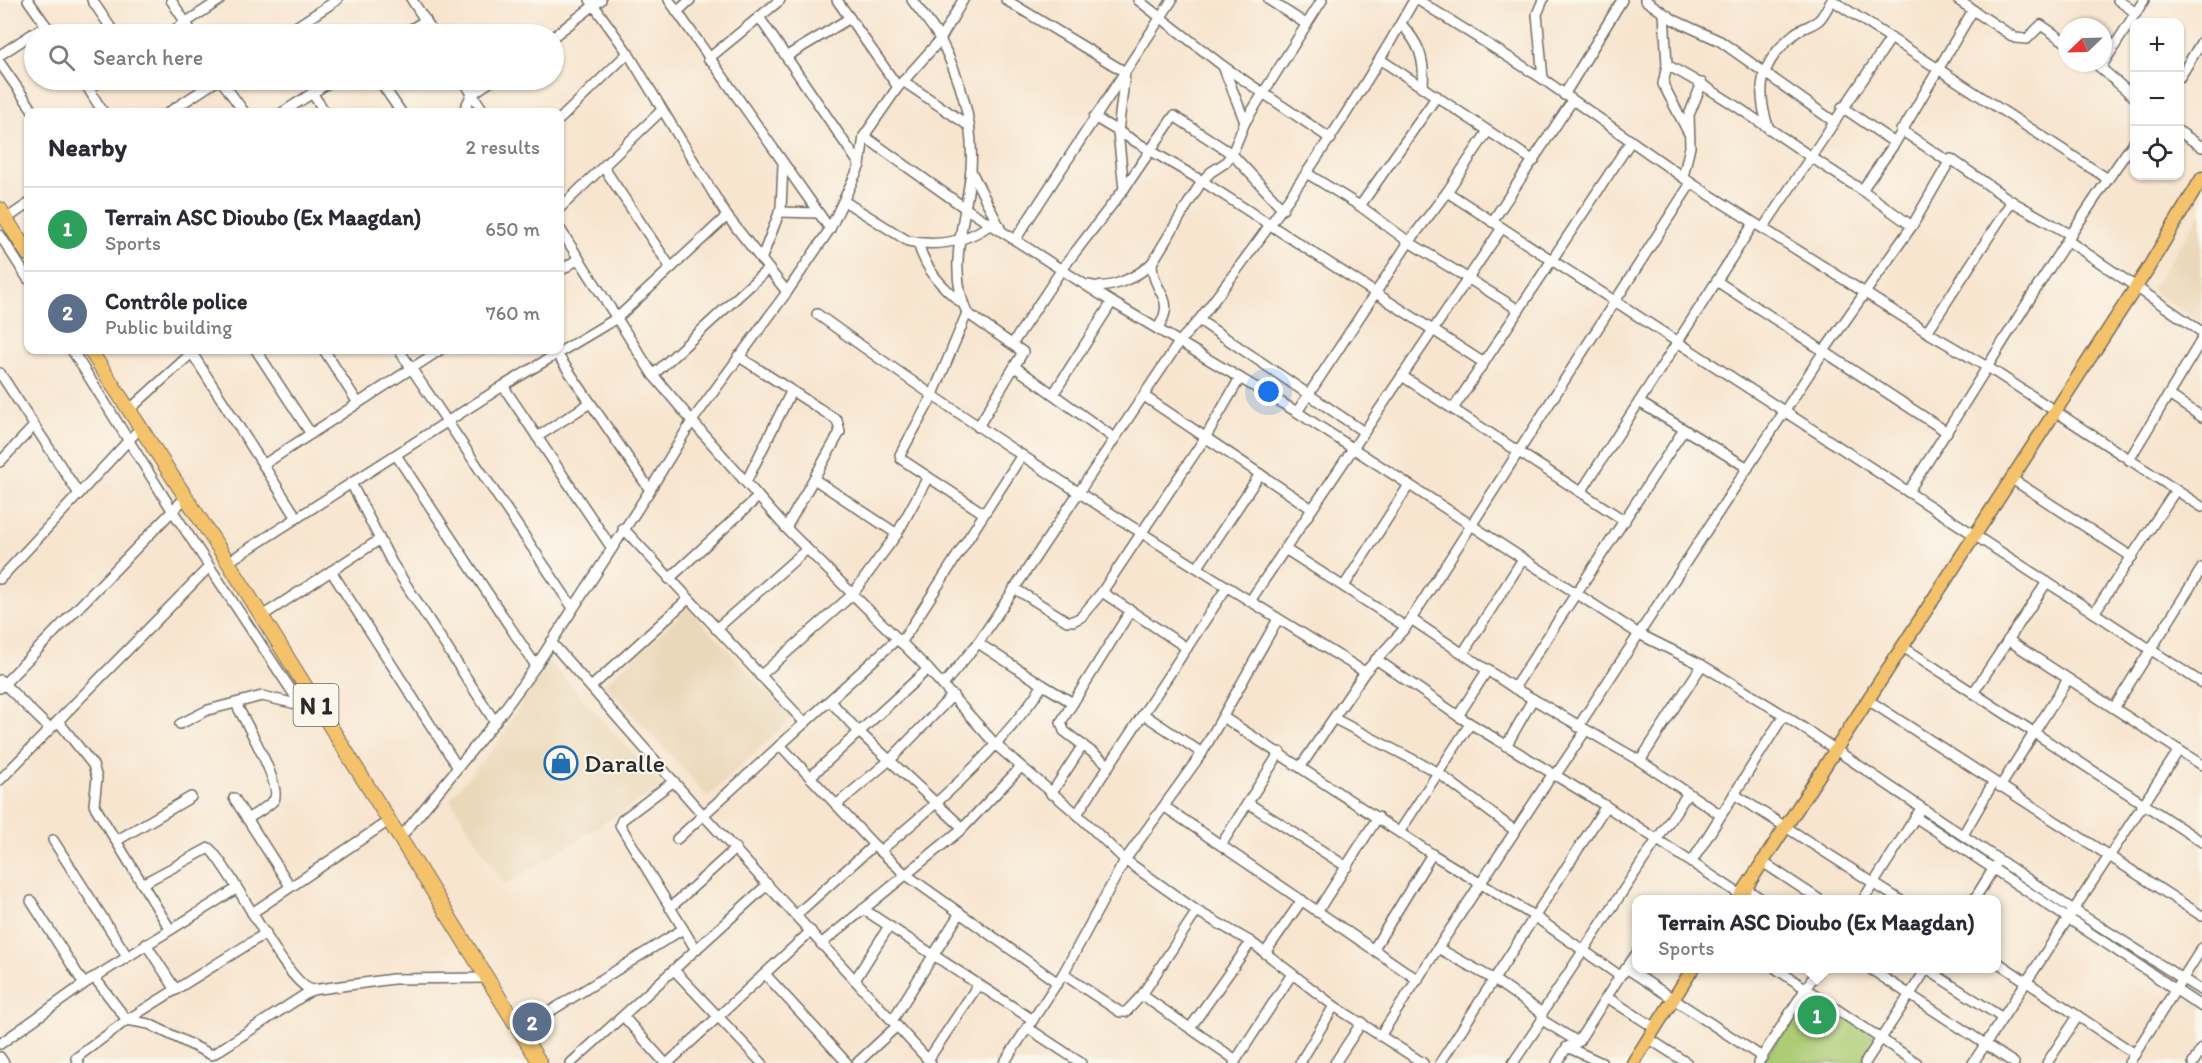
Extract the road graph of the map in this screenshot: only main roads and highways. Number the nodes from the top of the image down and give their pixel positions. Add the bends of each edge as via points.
1 (2202, 178) edge
2 (3, 214) edge
3 (24, 248) edge
4 (93, 354) edge
5 (1741, 894) edge
6 (1690, 973) edge
7 (540, 1063) edge
8 (1633, 1063) edge

1 - 5 main road via 2056,411
2 - 3 highway
4 - 7 highway, N 1 via 228,562
6 - 8 main road

